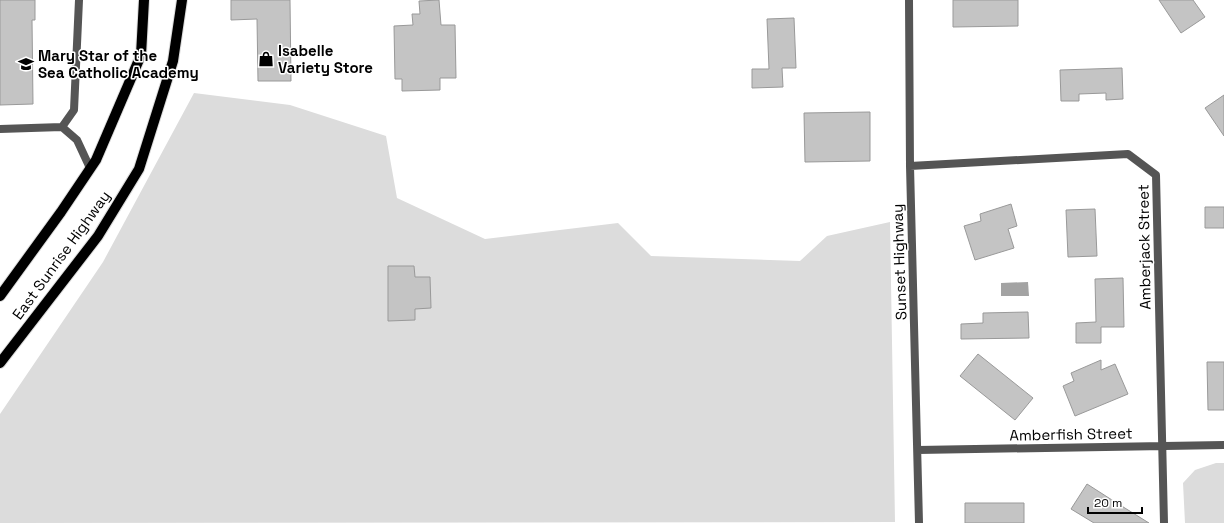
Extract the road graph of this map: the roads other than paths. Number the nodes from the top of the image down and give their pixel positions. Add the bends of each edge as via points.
1 (79, 0) edge
2 (144, 0) edge
3 (182, 0) edge
4 (909, 0) edge
5 (62, 127) junction
6 (0, 129) edge
7 (910, 166) junction
8 (90, 168) junction
9 (0, 296) edge
10 (0, 363) edge
11 (1224, 446) edge
12 (1161, 447) junction
13 (918, 450) junction
14 (919, 523) edge
15 (1164, 523) edge

1 - 5 street via 74,110
2 - 8 main road, East Sunrise Highway via 141,55 96,160
3 - 10 main road, East Sunrise Highway via 173,60 139,169 98,236
4 - 7 street, Sunset Highway
5 - 6 street
5 - 8 street via 77,140
7 - 12 street, Amberjack Street via 1128,154 1156,175
7 - 13 street, Sunset Highway
8 - 9 main road, East Sunrise Highway
11 - 12 street, Amberfish Street
12 - 13 street, Amberfish Street
12 - 15 street, Amberjack Street
13 - 14 street, Sunset Highway

